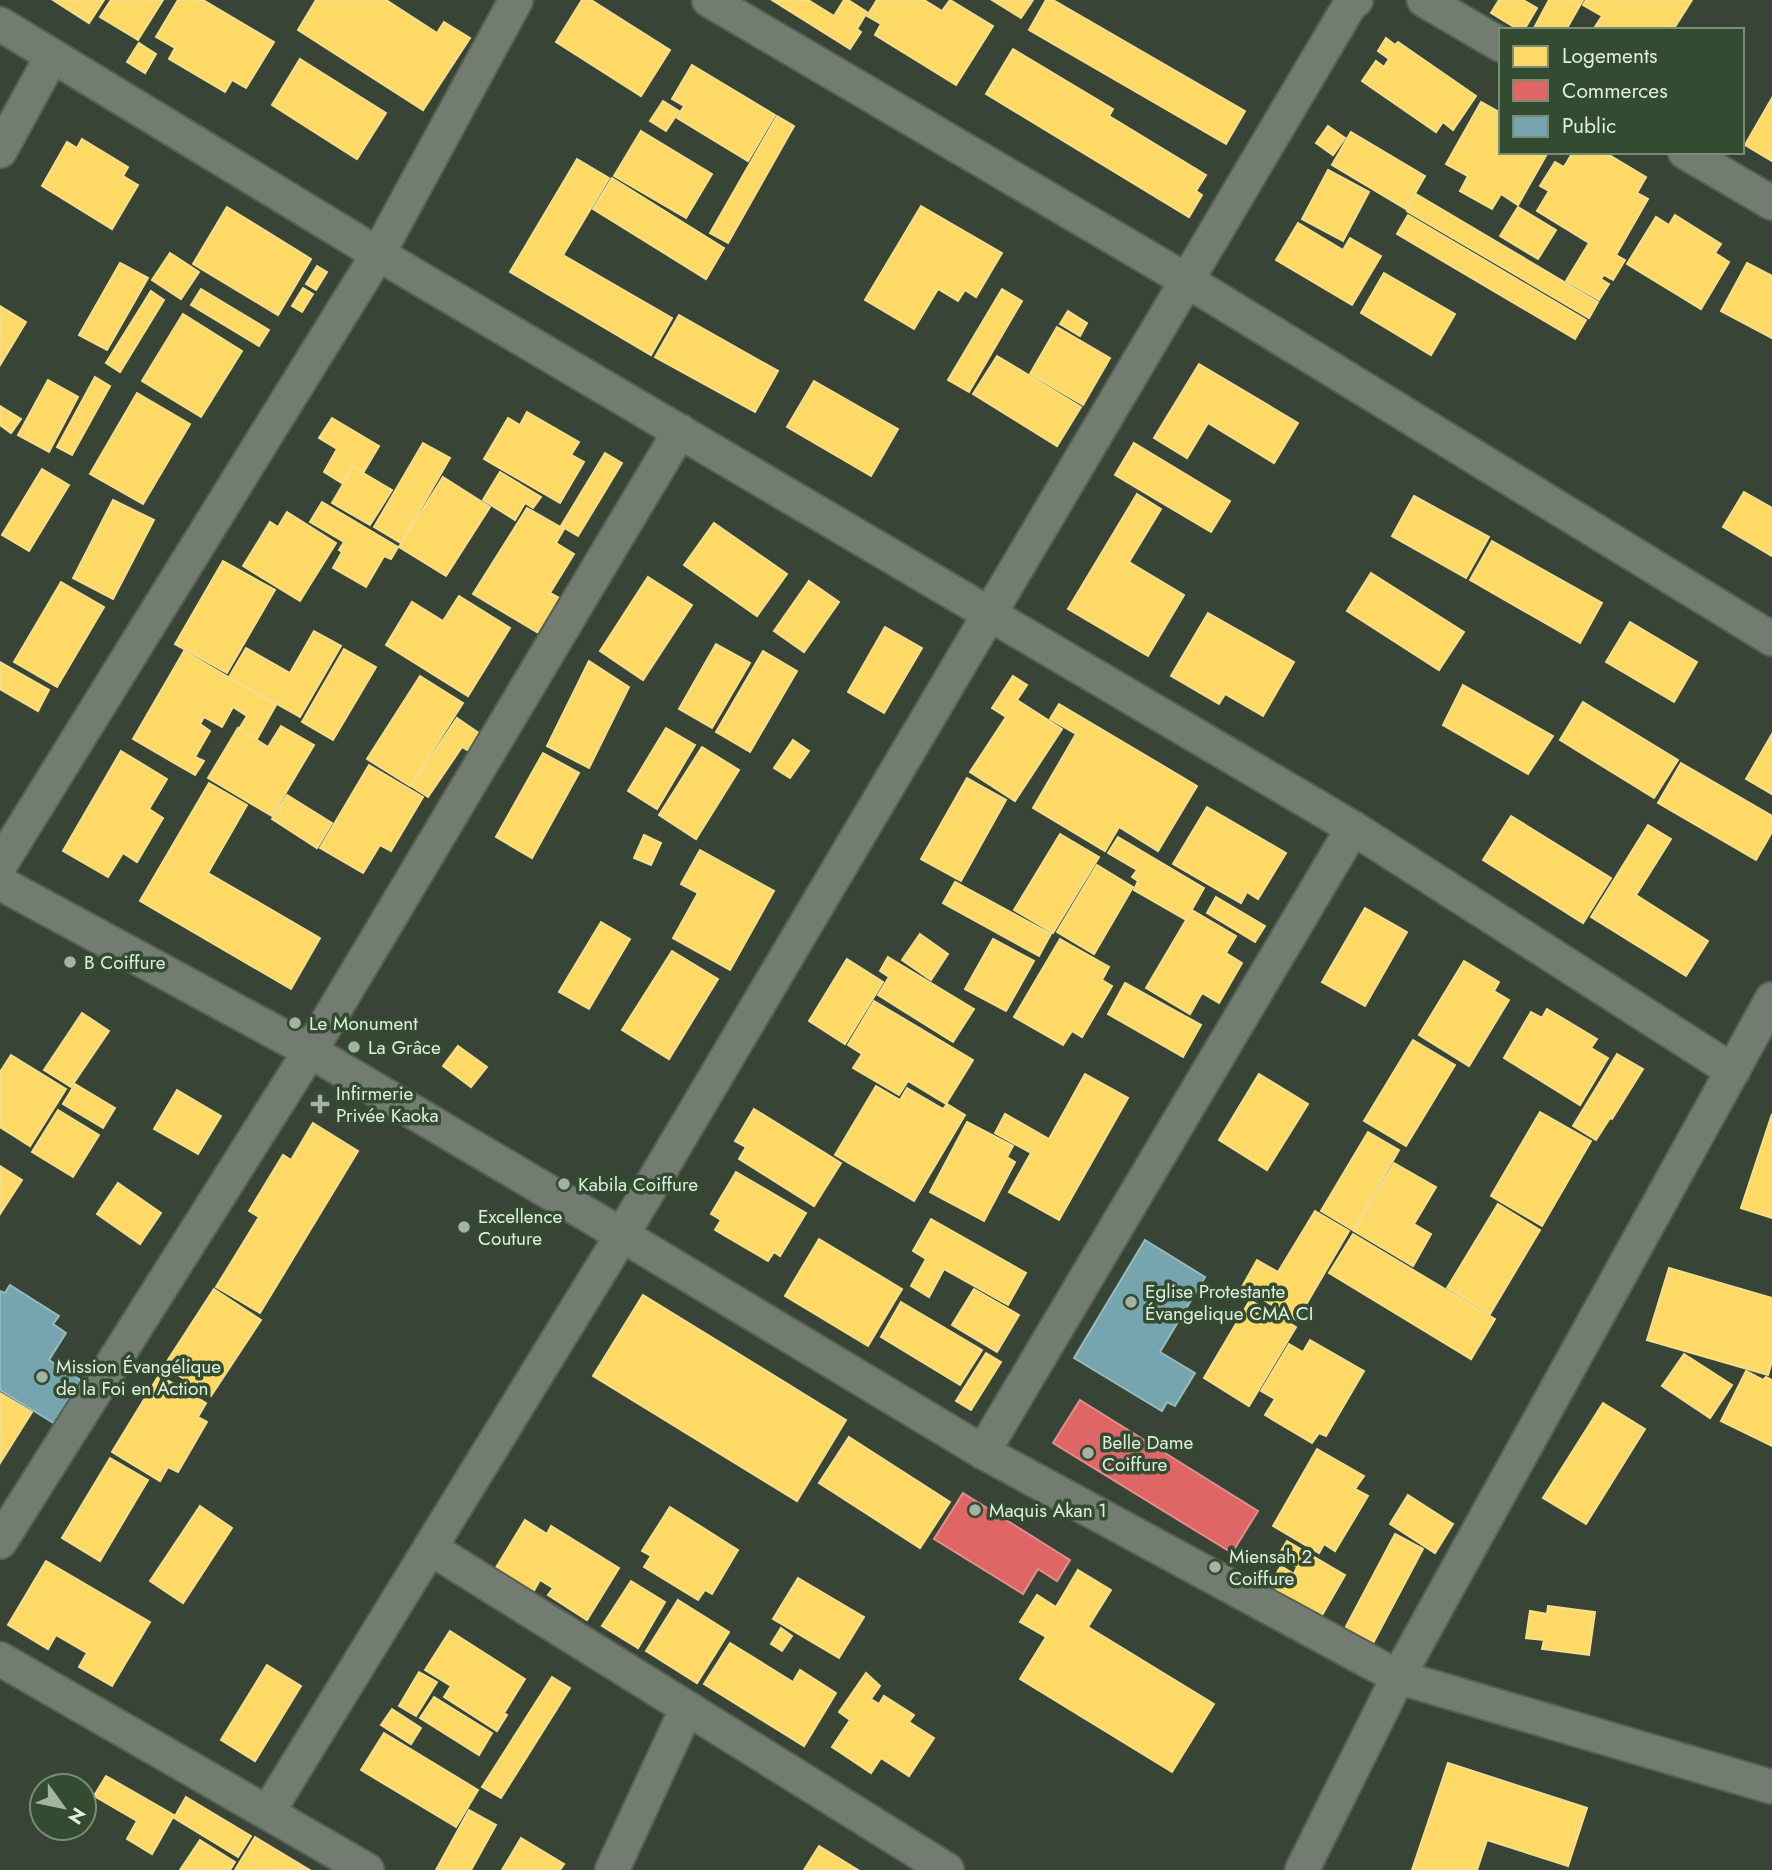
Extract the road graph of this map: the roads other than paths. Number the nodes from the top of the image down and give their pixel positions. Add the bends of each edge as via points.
1 (516, 0) edge
2 (709, 0) edge
3 (1356, 0) edge
4 (1424, 0) edge
5 (0, 24) edge
6 (1499, 44) edge
7 (52, 56) junction
8 (0, 151) edge
9 (1688, 154) edge
10 (1772, 203) edge
11 (378, 254) junction
12 (1186, 280) junction
13 (680, 431) junction
14 (989, 615) junction
15 (1772, 639) edge
16 (1353, 828) junction
17 (0, 865) edge
18 (0, 883) edge
19 (1772, 999) edge
20 (310, 1051) junction
21 (1733, 1071) junction
22 (622, 1235) junction
23 (983, 1452) junction
24 (0, 1542) edge
25 (430, 1548) junction
26 (0, 1659) edge
27 (1398, 1677) junction
28 (687, 1708) junction
29 (1772, 1787) edge
30 (268, 1812) junction
31 (367, 1870) edge
32 (612, 1870) edge
33 (947, 1870) edge
34 (1302, 1870) edge

1 - 11 street
2 - 12 street
3 - 12 street
4 - 6 street
5 - 7 street
7 - 8 street
7 - 11 street
9 - 10 street
11 - 13 street
11 - 17 street
12 - 14 street
12 - 15 street
13 - 14 street
13 - 20 street
14 - 16 street
14 - 22 street
16 - 21 street
16 - 23 street
18 - 20 street
19 - 21 street
20 - 22 street
20 - 24 street
21 - 27 street
22 - 23 street
22 - 25 street
23 - 27 street
25 - 28 street
25 - 30 street
26 - 30 street
27 - 29 street
27 - 34 street
28 - 32 street
28 - 33 street
30 - 31 street

